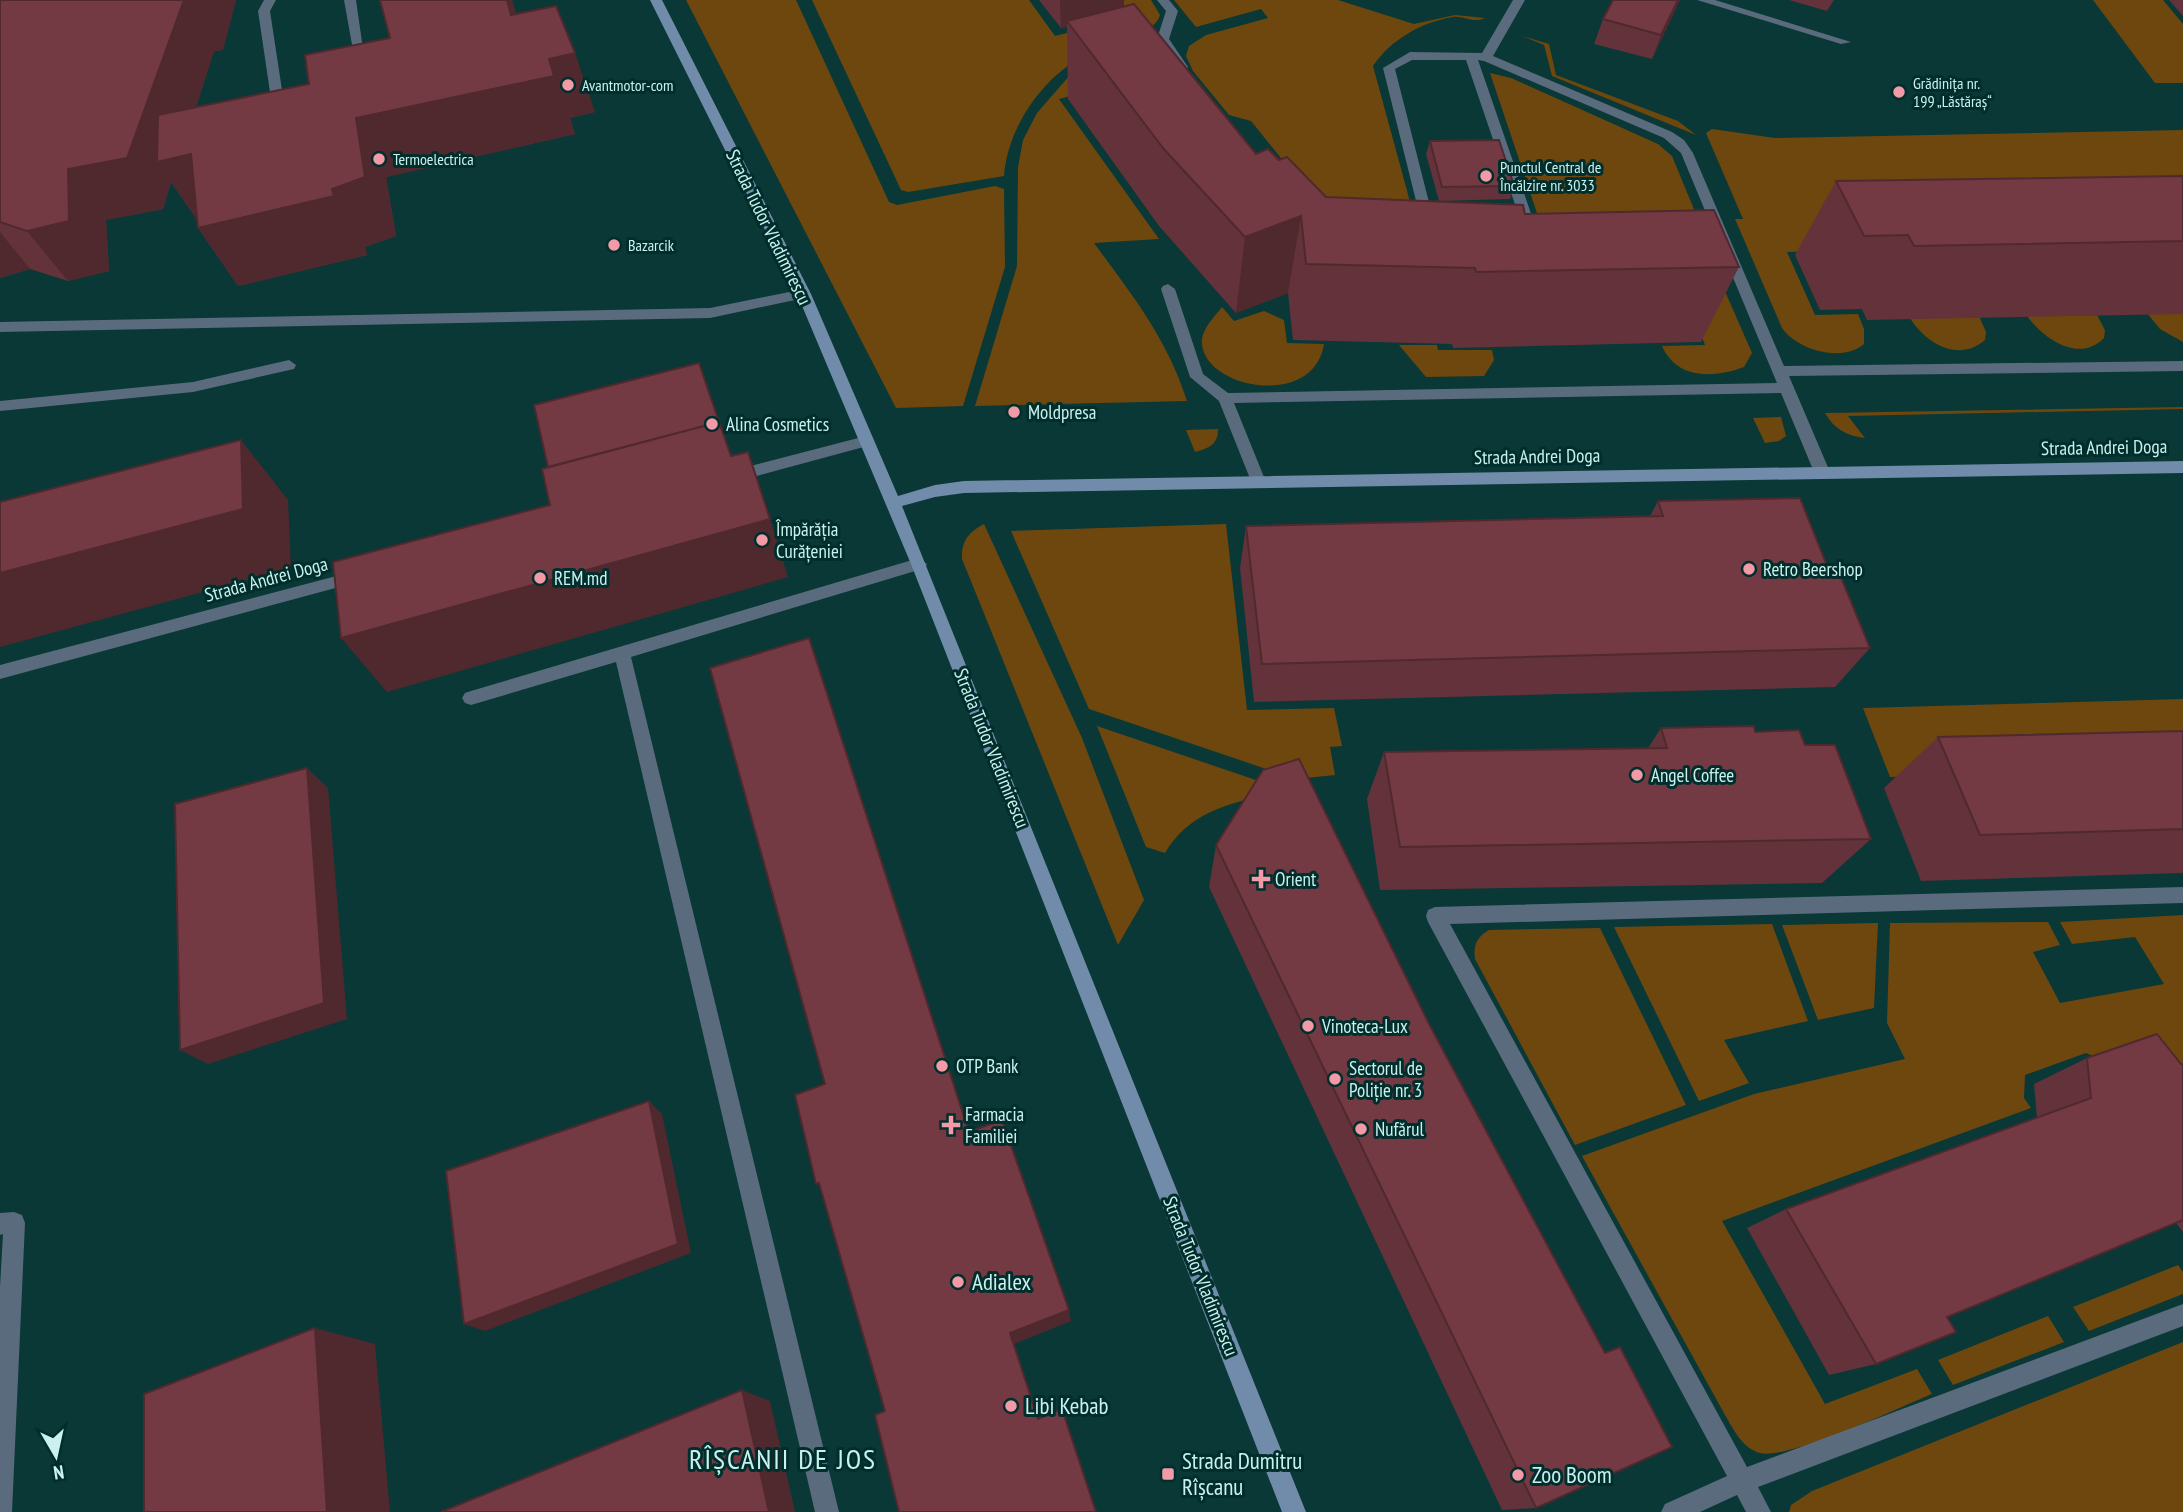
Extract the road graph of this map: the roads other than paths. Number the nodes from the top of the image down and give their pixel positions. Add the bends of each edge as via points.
1 (270, 0) edge
2 (350, 0) edge
3 (656, 0) edge
4 (1163, 0) edge
5 (1519, 0) edge
6 (1703, 0) edge
7 (1845, 41) dead end
8 (1471, 57) junction
9 (1486, 57) junction
10 (361, 80) edge
11 (1194, 84) edge
12 (305, 103) edge
13 (1432, 239) edge
14 (1532, 239) edge
15 (1168, 289) dead end
16 (804, 294) junction
17 (0, 327) edge
18 (289, 365) dead end
19 (2183, 366) edge
20 (1781, 372) junction
21 (1788, 388) junction
22 (1224, 398) junction
23 (0, 406) edge
24 (866, 441) junction
25 (2183, 467) edge
26 (1822, 472) junction
27 (717, 481) edge
28 (1258, 482) junction
29 (893, 503) junction
30 (919, 564) junction
31 (379, 571) edge
32 (622, 653) junction
33 (0, 672) edge
34 (471, 698) dead end
35 (2183, 895) edge
36 (0, 1224) edge
37 (2183, 1315) edge
38 (1742, 1480) junction
39 (0, 1512) edge
40 (827, 1512) edge
41 (1294, 1512) edge
42 (1673, 1512) edge
43 (1759, 1512) edge

1 - 12 street via 264,11 276,92 290,102
2 - 10 street
3 - 16 main road, Strada Tudor Vladimirescu
4 - 11 street via 1172,11 1163,39
5 - 9 street
6 - 7 street
8 - 9 street
8 - 13 street via 1410,56 1389,68
8 - 14 street
9 - 20 street via 1653,127 1680,143 1723,250
15 - 22 street via 1197,377
16 - 17 street via 710,313
16 - 24 main road, Strada Tudor Vladimirescu
18 - 23 street via 193,387
19 - 20 street
20 - 21 street
21 - 22 street
21 - 26 street
22 - 28 street
24 - 27 street
24 - 29 main road, Strada Tudor Vladimirescu
25 - 26 main road, Strada Andrei Doga
26 - 28 main road, Strada Andrei Doga
28 - 29 main road, Strada Andrei Doga via 964,487
29 - 30 main road, Strada Tudor Vladimirescu
30 - 32 street
30 - 41 main road, Strada Tudor Vladimirescu
31 - 33 street, Strada Andrei Doga
32 - 34 street
32 - 40 street
35 - 38 street via 1435,916
36 - 39 street via 14,1223
37 - 38 street
38 - 42 street
38 - 43 street

